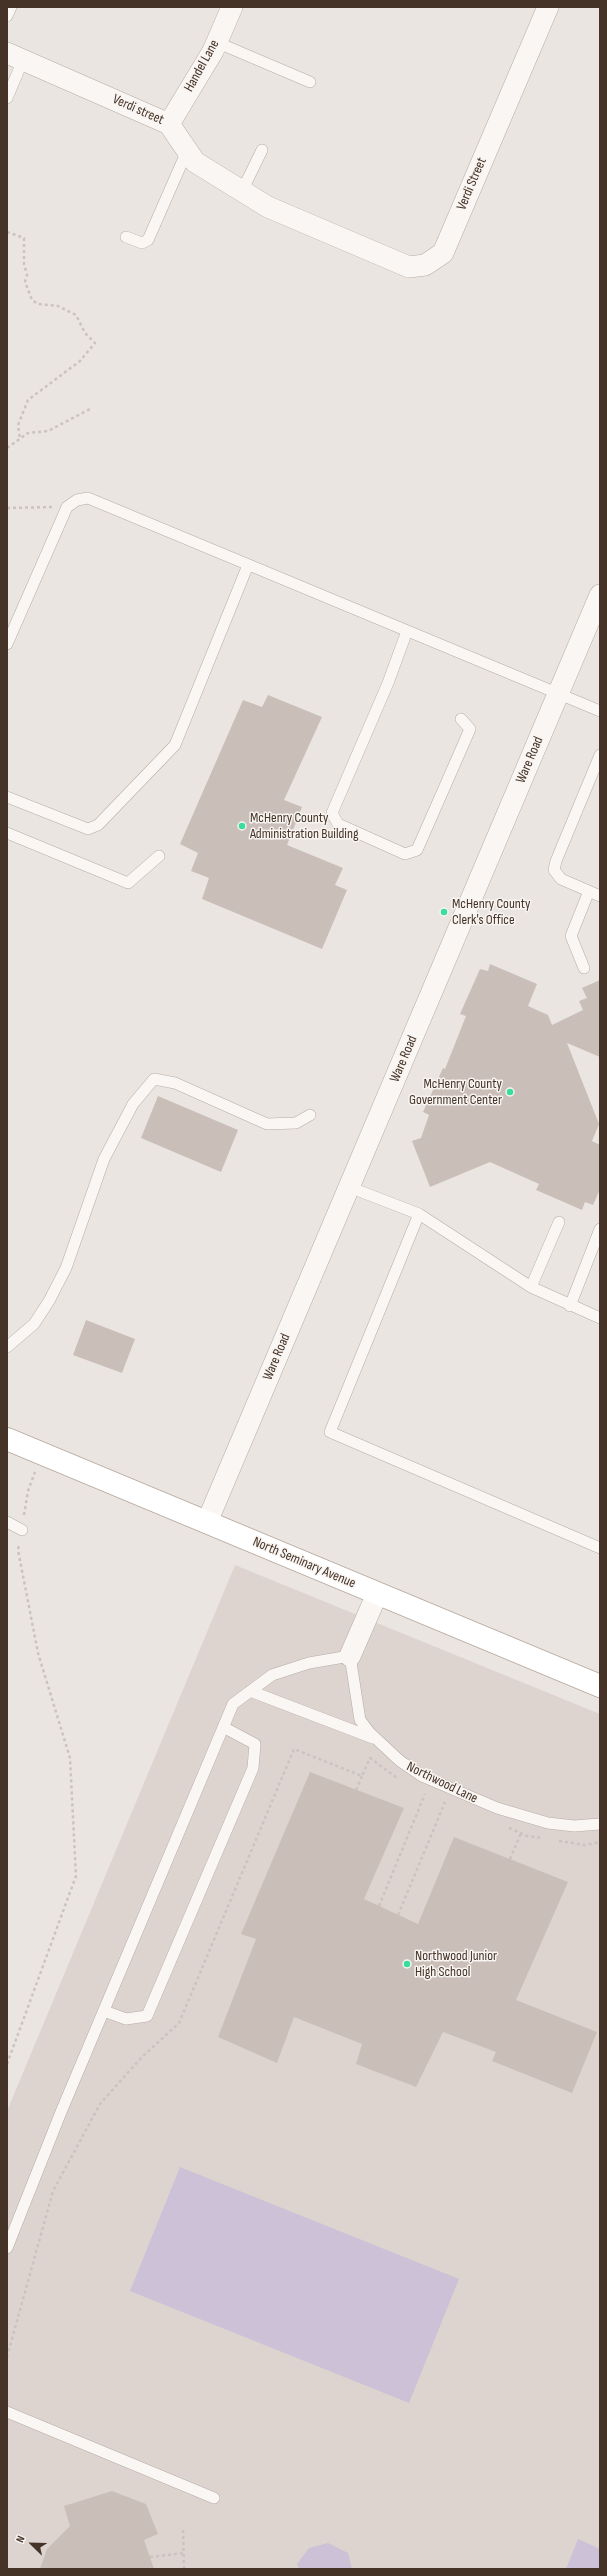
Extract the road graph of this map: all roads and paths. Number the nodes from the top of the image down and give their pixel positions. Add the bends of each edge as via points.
1 (11, 7) edge
2 (232, 7) edge
3 (548, 7) edge
4 (7, 16) edge
5 (216, 42) junction
6 (15, 56) edge
7 (310, 82) dead end
8 (7, 98) edge
9 (169, 124) junction
10 (262, 150) dead end
11 (187, 151) junction
12 (242, 191) junction
13 (7, 232) edge
14 (335, 235) joint
15 (126, 237) dead end
16 (92, 408) dead end
17 (20, 439) junction
18 (7, 448) edge
19 (7, 508) edge
20 (67, 508) junction
21 (248, 565) junction
22 (600, 595) edge
23 (407, 632) junction
24 (7, 644) edge
25 (558, 694) junction
26 (600, 711) edge
27 (461, 719) dead end
28 (600, 755) edge
29 (7, 797) edge
30 (7, 833) edge
31 (159, 856) dead end
32 (589, 891) junction
33 (600, 896) edge
34 (584, 968) dead end
35 (310, 1115) dead end
36 (350, 1187) junction
37 (419, 1214) junction
38 (559, 1222) dead end
39 (600, 1229) edge
40 (532, 1287) junction
41 (570, 1306) junction
42 (600, 1318) edge
43 (7, 1347) edge
44 (7, 1439) edge
45 (42, 1454) junction
46 (7, 1522) edge
47 (207, 1522) junction
48 (22, 1530) junction
49 (600, 1548) edge
50 (377, 1594) junction
51 (350, 1656) junction
52 (600, 1686) edge
53 (250, 1691) junction
54 (223, 1727) junction
55 (376, 1739) junction
56 (362, 1776) junction
57 (402, 1781) dead end
58 (356, 1790) dead end
59 (420, 1792) dead end
60 (425, 1794) junction
61 (432, 1797) dead end
62 (439, 1800) dead end
63 (445, 1802) junction
64 (452, 1805) dead end
65 (600, 1824) edge
66 (507, 1828) dead end
67 (521, 1833) junction
68 (549, 1839) dead end
69 (556, 1840) dead end
70 (600, 1842) edge
71 (510, 1859) dead end
72 (379, 1906) dead end
73 (398, 1915) dead end
74 (104, 2011) junction
75 (7, 2064) edge
76 (7, 2248) edge
77 (7, 2357) edge
78 (7, 2412) edge
79 (214, 2498) dead end
80 (183, 2530) dead end
81 (184, 2553) junction
82 (150, 2557) dead end
83 (184, 2569) edge

1 - 4 lane
2 - 5 street, Handel Lane
3 - 14 street, Verdi Street via 443,253 425,265 409,267
5 - 7 lane
5 - 9 street, Handel Lane
6 - 8 lane
6 - 9 street, Verdi street
9 - 11 street, Verdi street
10 - 12 lane
11 - 12 street, Verdi street via 194,162
11 - 15 lane via 148,240 142,243
12 - 14 street, Verdi street via 268,207
13 - 17 path via 24,238 24,264 27,275 24,282 32,300 38,304 58,306 76,315 85,333 94,343 80,362 28,400 18,425
16 - 17 path via 48,431 28,433
17 - 18 path
19 - 20 path
20 - 21 lane via 77,500 88,498
20 - 24 lane
21 - 23 lane
21 - 29 lane via 175,745 98,826 88,829
22 - 25 street, Ware Road
23 - 25 lane
23 - 27 lane via 332,813 338,824 405,854 417,850 470,729
25 - 26 lane
25 - 36 street, Ware Road
28 - 32 lane via 554,866 557,877
30 - 31 lane via 128,883
32 - 33 lane
32 - 34 lane via 571,936
35 - 43 lane via 296,1123 267,1124 175,1083 154,1079 133,1104 104,1159 66,1268 49,1301 34,1324
36 - 37 lane
36 - 47 street, Ware Road
37 - 40 lane
37 - 49 lane via 330,1432
38 - 40 lane
39 - 41 lane
40 - 41 lane
41 - 42 lane
44 - 45 main road, North Seminary Avenue
45 - 47 main road, North Seminary Avenue
45 - 48 path via 28,1491
46 - 48 lane
47 - 50 main road, North Seminary Avenue
48 - 75 path via 18,1550 38,1653 70,1758 76,1876
50 - 51 street
50 - 52 main road, North Seminary Avenue
51 - 53 lane via 309,1663 272,1675
51 - 55 lane, Northwood Lane via 360,1720
53 - 54 lane via 233,1704
53 - 55 lane
54 - 74 lane
54 - 74 lane via 255,1744 253,1768 147,2016 126,2019
55 - 65 lane, Northwood Lane via 400,1761 422,1776 497,1808 548,1823 574,1826
56 - 57 path via 370,1758
56 - 58 path
56 - 77 path via 294,1749 180,2023 141,2058 100,2104 53,2191
59 - 60 path
60 - 61 path
60 - 72 path
62 - 63 path
63 - 64 path
63 - 73 path
66 - 67 path
67 - 68 path
67 - 71 path
69 - 70 path via 584,1844
74 - 76 lane
78 - 79 lane
80 - 81 path
81 - 82 path
81 - 83 path

